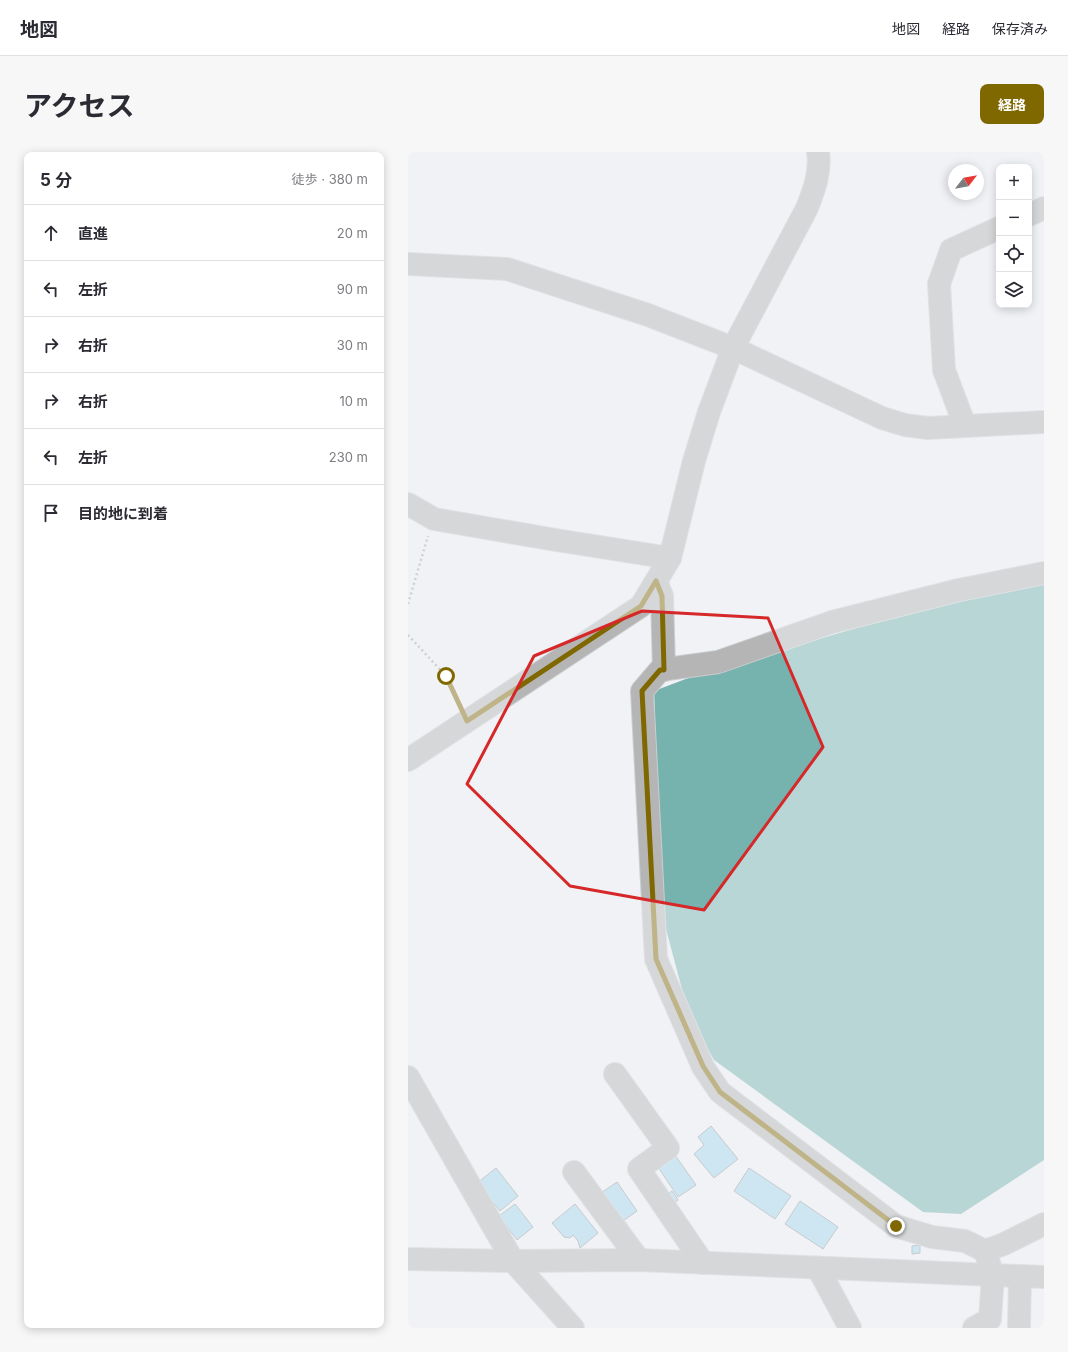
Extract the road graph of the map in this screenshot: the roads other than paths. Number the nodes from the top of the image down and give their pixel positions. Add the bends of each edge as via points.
1 (818, 152) edge
2 (1044, 208) edge
3 (1032, 214) edge
4 (996, 229) edge
5 (408, 264) edge
6 (734, 348) junction
7 (1044, 422) edge
8 (965, 426) junction
9 (408, 504) edge
10 (670, 558) junction
11 (1044, 573) edge
12 (656, 581) junction
13 (664, 670) junction
14 (408, 760) edge
15 (615, 1074) dead end
16 (408, 1077) edge
17 (574, 1172) dead end
18 (1044, 1224) edge
19 (985, 1251) junction
20 (408, 1259) edge
21 (639, 1260) junction
22 (512, 1261) junction
23 (703, 1263) junction
24 (818, 1268) junction
25 (993, 1275) junction
26 (1020, 1276) junction
27 (1044, 1277) edge
28 (570, 1326) edge
29 (850, 1328) edge
30 (974, 1328) edge
31 (1019, 1328) edge

1 - 6 street via 816,184 807,208
2 - 3 street
4 - 8 street via 951,250 939,284 944,370
5 - 6 street via 507,269 648,315
6 - 8 street via 882,418 928,428
6 - 10 street via 709,412 694,461
7 - 8 street
9 - 10 street via 434,519
10 - 12 street
11 - 13 street via 959,590 832,622 718,662
12 - 13 street via 662,596
12 - 14 street via 641,606
13 - 19 street via 660,670 642,691 656,959 703,1066 720,1092 896,1226 932,1237 965,1241
15 - 23 street via 668,1148 639,1169
16 - 22 street
17 - 21 street
18 - 19 street
19 - 25 street
20 - 22 street
21 - 22 street
21 - 23 street
22 - 28 street
23 - 24 street
24 - 25 street
24 - 29 street
25 - 26 street
25 - 30 street via 990,1319
26 - 27 street
26 - 31 street

